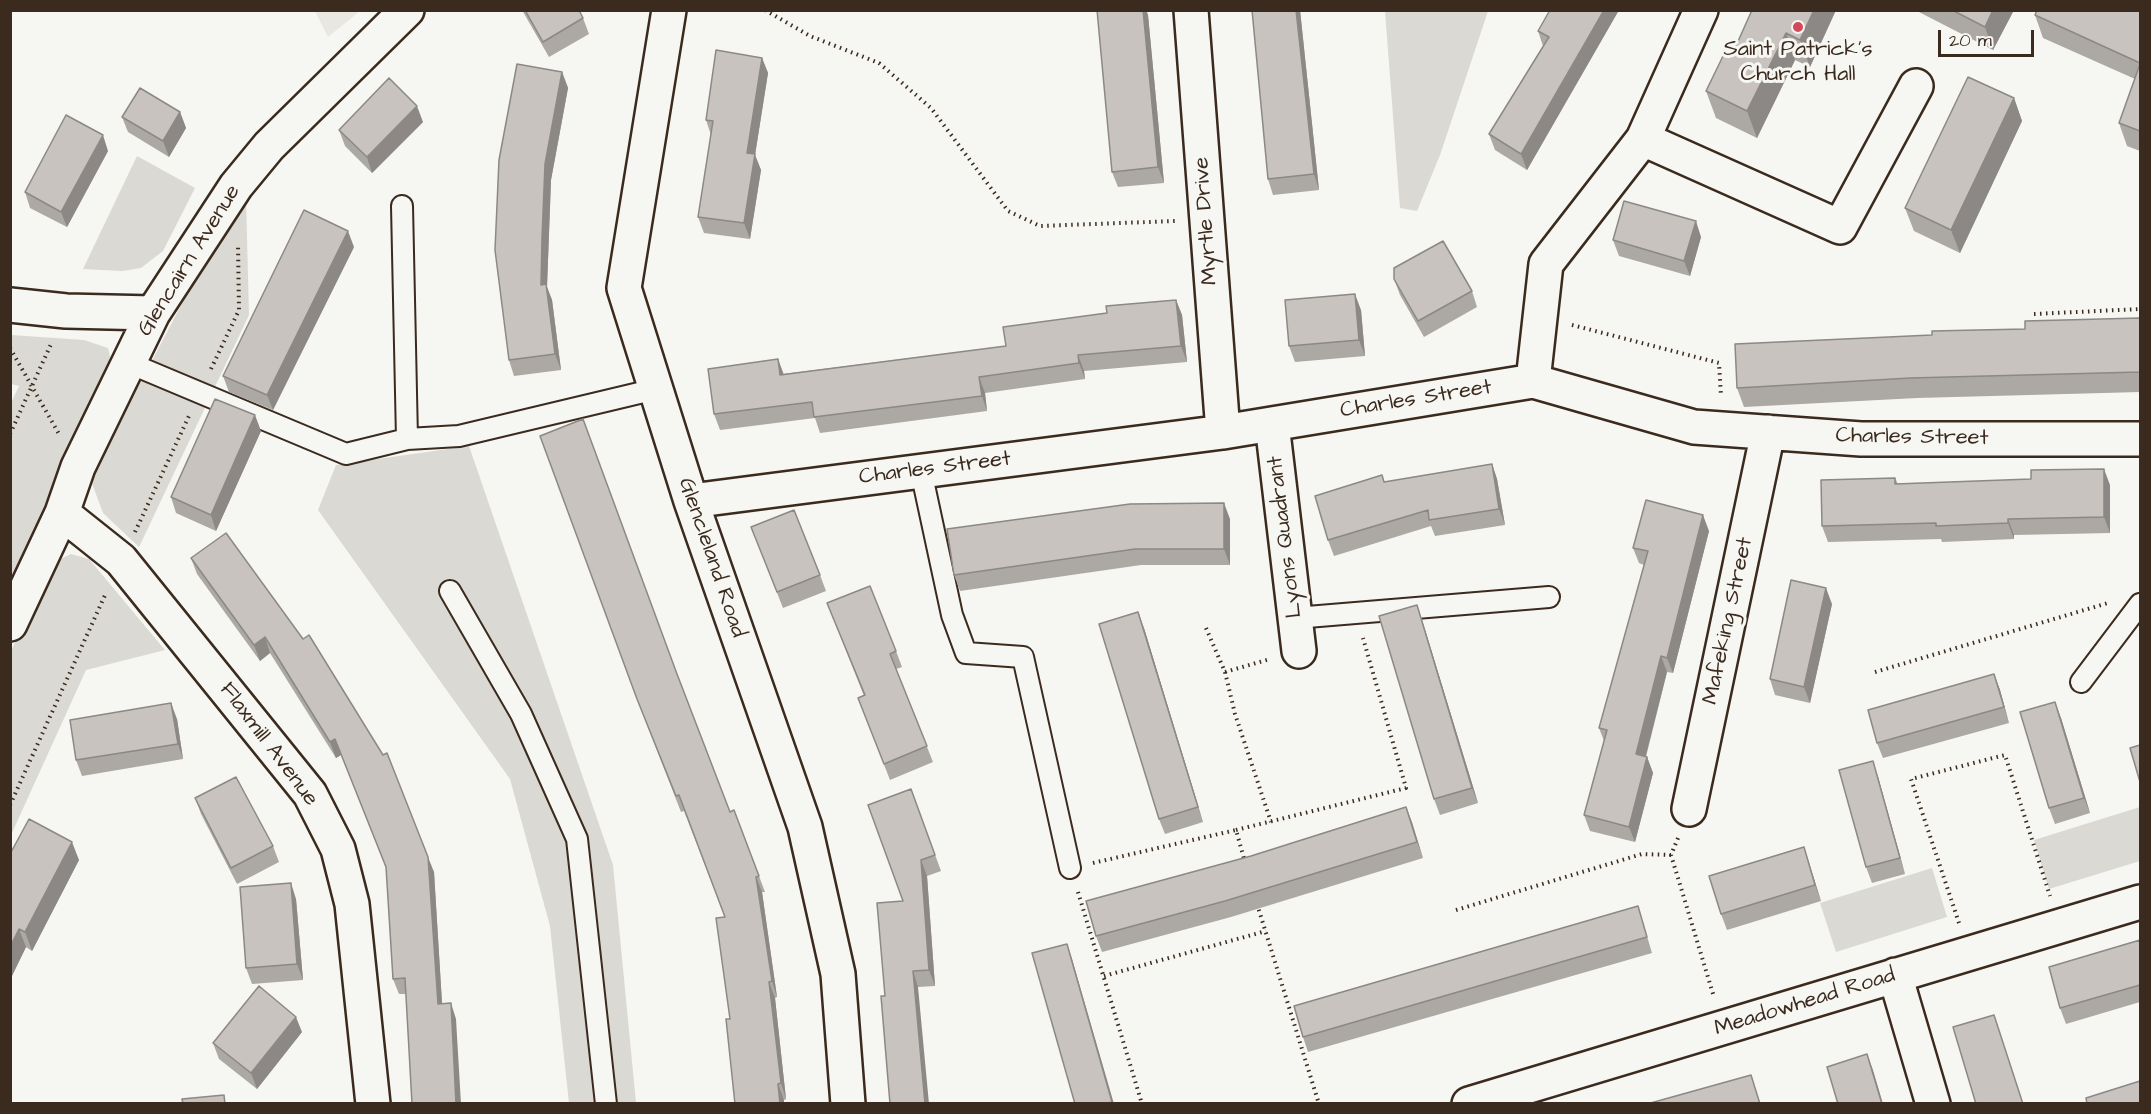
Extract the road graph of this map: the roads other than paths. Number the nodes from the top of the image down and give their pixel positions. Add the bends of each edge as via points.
1 (407, 10) edge
2 (669, 10) edge
3 (1191, 10) edge
4 (1701, 10) edge
5 (1916, 86) dead end
6 (1643, 139) junction
7 (402, 206) dead end
8 (10, 305) edge
9 (153, 313) junction
10 (129, 363) junction
11 (1533, 381) junction
12 (656, 389) junction
13 (1272, 424) junction
14 (1222, 432) junction
15 (1768, 432) junction
16 (2140, 439) edge
17 (407, 440) junction
18 (921, 471) junction
19 (691, 501) junction
20 (62, 513) junction
21 (450, 591) dead end
22 (1549, 597) dead end
23 (2140, 604) edge
24 (1295, 618) junction
25 (10, 624) edge
26 (1299, 651) road end
27 (2080, 682) dead end
28 (1689, 810) road end
29 (1070, 868) road end
30 (2140, 902) edge
31 (1895, 975) junction
32 (373, 1104) edge
33 (606, 1104) edge
34 (848, 1104) edge
35 (1469, 1104) edge
36 (1933, 1104) edge

1 - 9 street, Glencairn Avenue via 269,146 236,186
2 - 12 street, Glencleland Road via 624,288
3 - 14 street, Myrtle Drive
4 - 6 street
5 - 6 street via 1840,227
6 - 11 street via 1546,264
7 - 17 lane
8 - 9 street
9 - 10 street, Glencairn Avenue
10 - 17 lane via 346,454
10 - 20 street, Glencairn Avenue via 78,467
11 - 13 street, Charles Street
11 - 15 street, Charles Street via 1694,427
12 - 17 lane via 459,436
12 - 19 street, Glencleland Road
13 - 14 street, Charles Street
13 - 24 street, Lyons Quadrant
14 - 18 street, Charles Street
15 - 16 street, Charles Street via 1861,439
15 - 28 street, Mafeking Street
18 - 19 street, Charles Street
18 - 29 lane via 952,615 966,653 1023,657
19 - 34 street, Glencleland Road via 805,827 838,974
20 - 25 street, Glencairn Avenue
20 - 32 street, Flaxmill Avenue via 121,560 310,794 338,849 352,904
21 - 33 lane via 521,714 577,839
22 - 24 lane
23 - 27 lane
24 - 26 street, Lyons Quadrant
30 - 31 street, Meadowhead Road
31 - 35 street, Meadowhead Road
31 - 36 street

